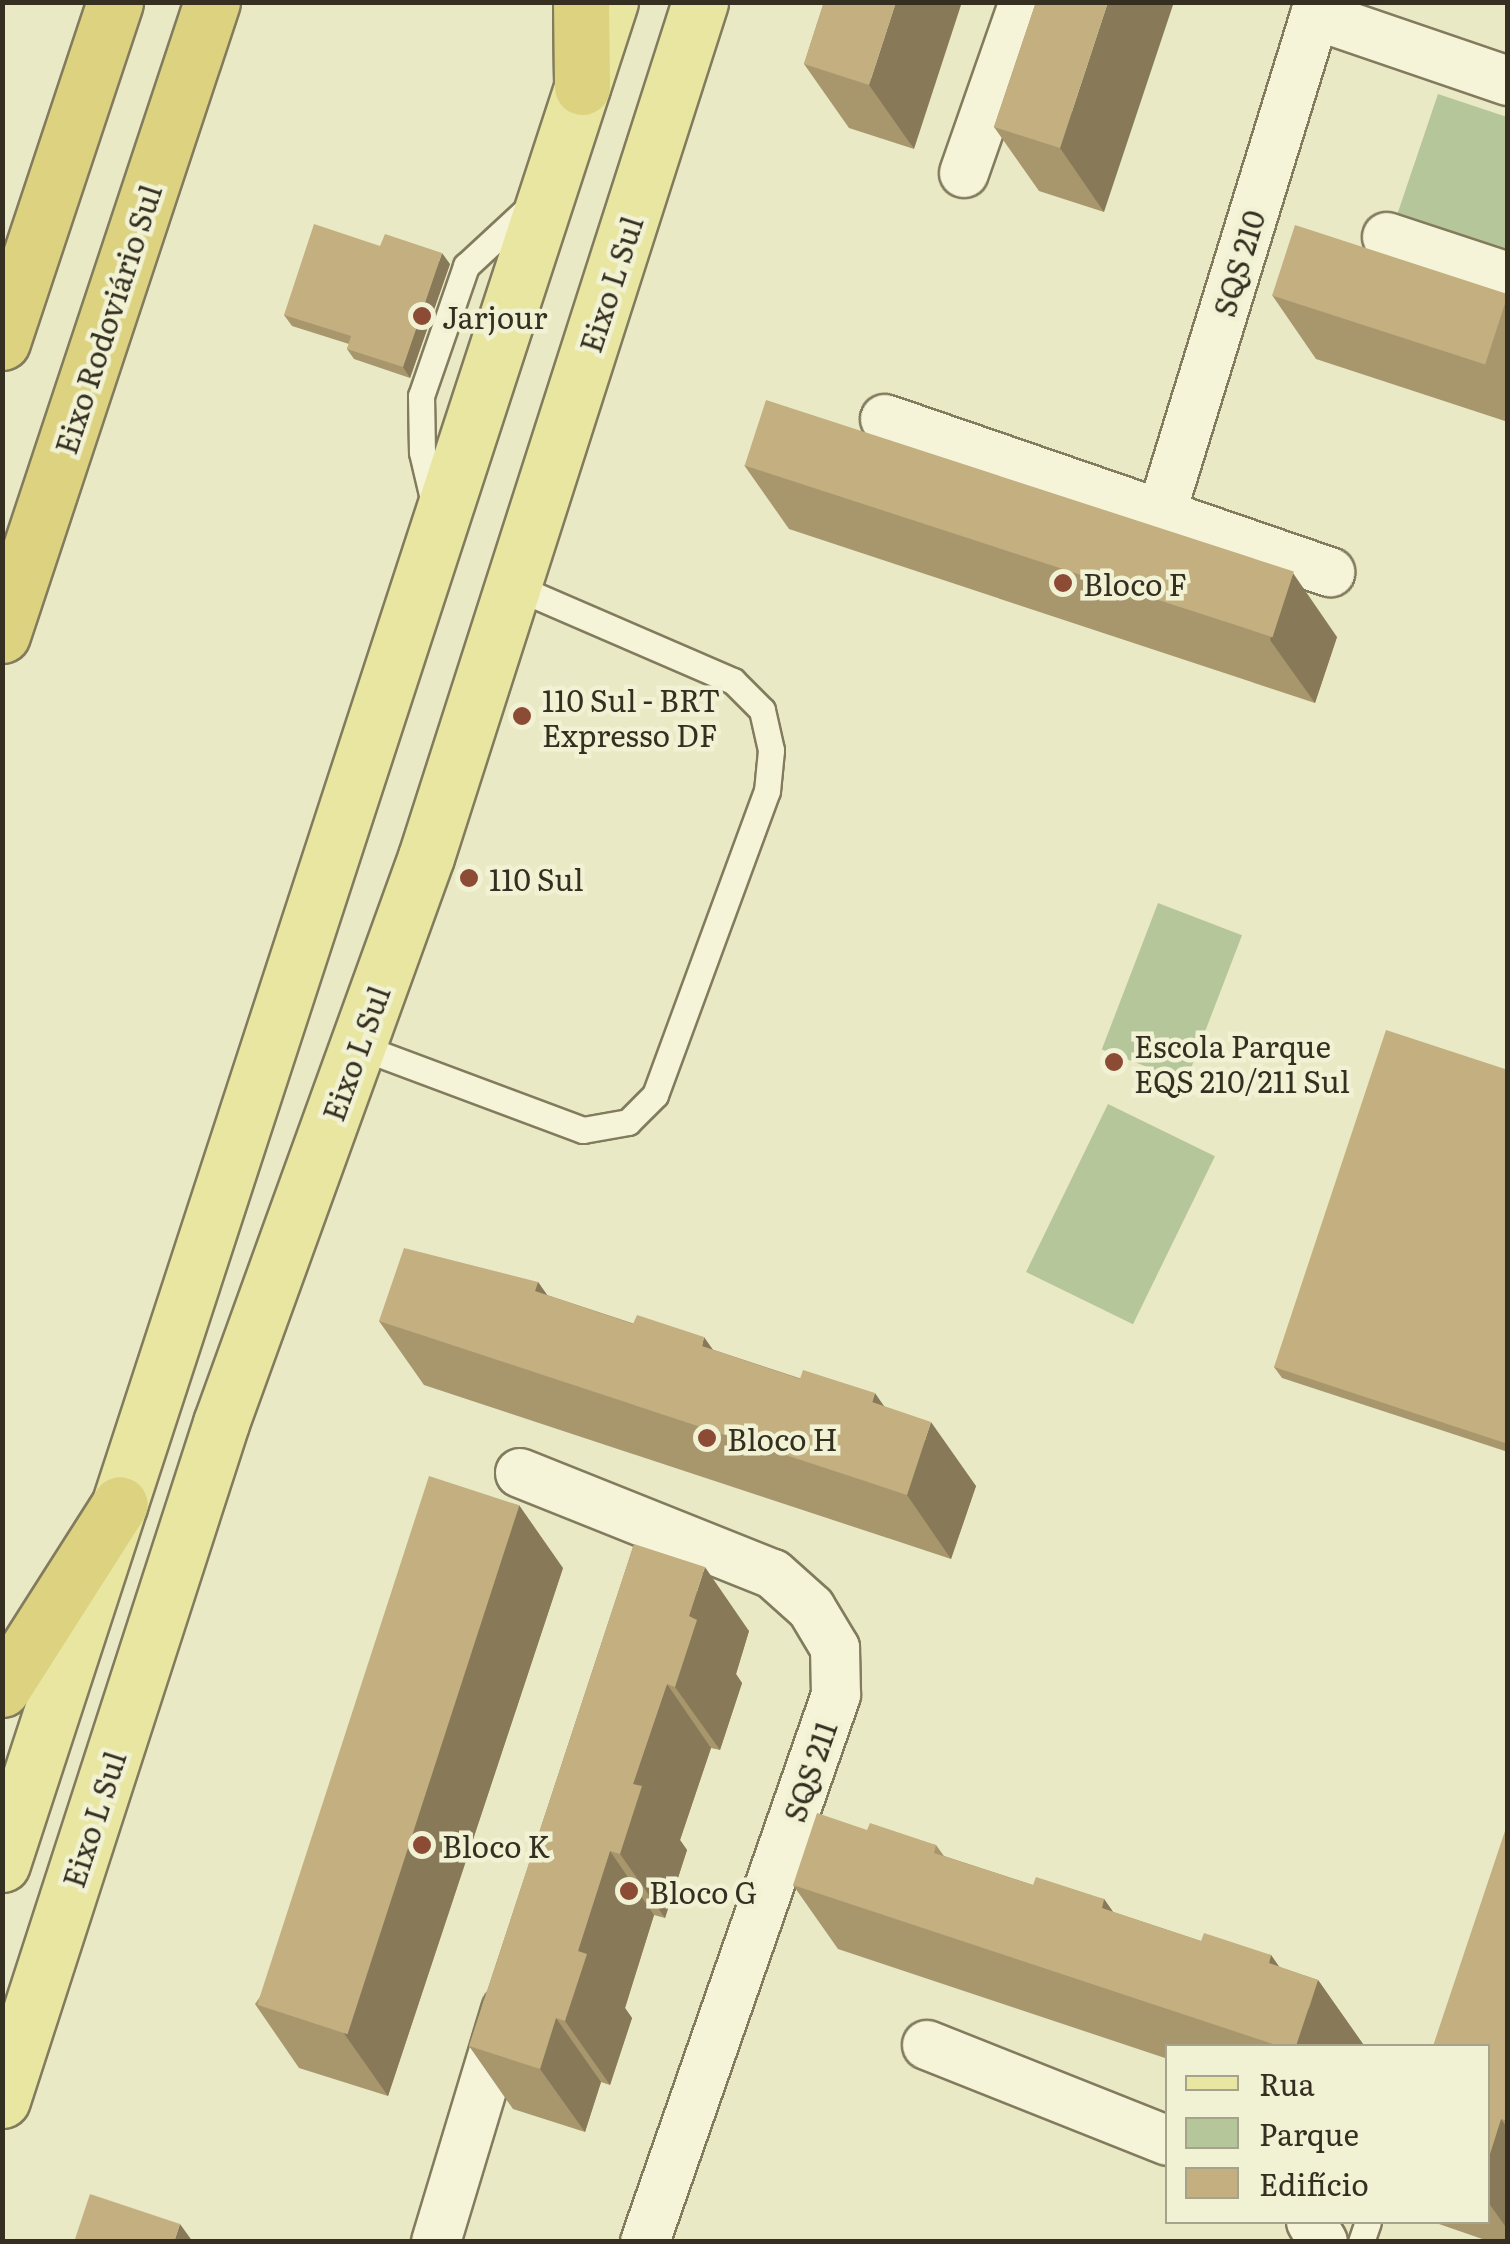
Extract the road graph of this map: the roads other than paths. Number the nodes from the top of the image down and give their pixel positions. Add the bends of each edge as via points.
1 (115, 2) edge
2 (212, 2) edge
3 (581, 2) edge
4 (610, 2) edge
5 (700, 2) edge
6 (1024, 2) edge
7 (1317, 9) edge
8 (1508, 80) edge
9 (582, 86) junction
10 (964, 173) dead end
11 (1387, 237) dead end
12 (1508, 278) edge
13 (2, 342) edge
14 (885, 419) dead end
15 (1162, 511) junction
16 (1330, 572) dead end
17 (514, 586) junction
18 (2, 634) edge
19 (358, 1046) junction
20 (520, 1473) dead end
21 (120, 1504) junction
22 (76, 1648) junction
23 (2, 1689) edge
24 (2, 1770) edge
25 (2, 1864) edge
26 (521, 1961) edge
27 (927, 2045) dead end
28 (2, 2100) edge
29 (1165, 2139) edge
30 (436, 2242) edge
31 (645, 2242) edge

1 - 13 highway
2 - 18 highway, Eixo Rodoviário Sul
3 - 9 highway
4 - 9 main road
5 - 17 main road, Eixo L Sul
6 - 10 street
7 - 8 street, SQS 210
7 - 15 street, SQS 210
9 - 21 main road
11 - 12 street
14 - 15 street
15 - 16 street
17 - 19 main road, Eixo L Sul
17 - 19 lane via 733,681 762,710 770,750 766,791 655,1095 628,1122 583,1130
19 - 28 main road, Eixo L Sul via 221,1423
20 - 31 street, SQS 211 via 774,1574 811,1608 835,1648 836,1695
21 - 22 main road
21 - 23 highway
22 - 24 main road
22 - 25 main road
26 - 30 street
27 - 29 street

